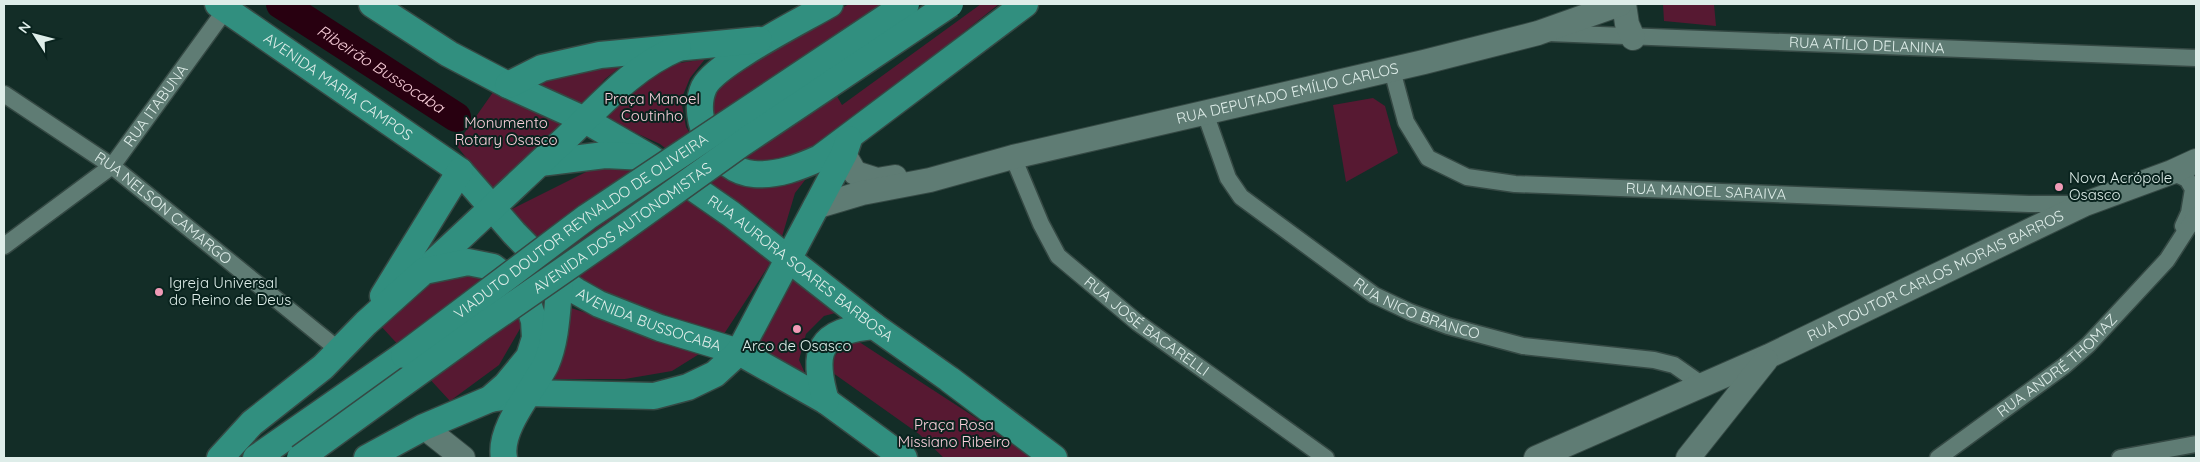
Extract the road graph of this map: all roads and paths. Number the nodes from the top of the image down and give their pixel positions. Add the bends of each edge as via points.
1 (372, 4) edge
2 (830, 4) edge
3 (906, 4) edge
4 (950, 4) edge
5 (1026, 4) edge
6 (1620, 4) edge
7 (1624, 4) edge
8 (222, 6) edge
9 (1538, 32) junction
10 (1633, 38) junction
11 (770, 39) junction
12 (678, 48) junction
13 (2196, 58) edge
14 (1392, 70) junction
15 (508, 85) junction
16 (4, 94) edge
17 (1205, 113) junction
18 (585, 120) junction
19 (847, 144) junction
20 (649, 157) junction
21 (1013, 157) junction
22 (2196, 161) edge
23 (540, 163) junction
24 (112, 166) junction
25 (460, 171) junction
26 (2172, 172) junction
27 (953, 173) junction
28 (2085, 204) junction
29 (493, 207) junction
30 (815, 207) junction
31 (2196, 215) edge
32 (4, 246) edge
33 (788, 258) junction
34 (2167, 260) junction
35 (424, 271) junction
36 (560, 280) junction
37 (366, 323) junction
38 (874, 326) junction
39 (340, 351) junction
40 (739, 352) junction
41 (1769, 356) junction
42 (1704, 386) junction
43 (527, 393) junction
44 (490, 400) junction
45 (826, 401) junction
46 (424, 427) junction
47 (1705, 438) junction
48 (2196, 444) edge
49 (258, 456) edge
50 (220, 458) edge
51 (300, 458) edge
52 (367, 458) edge
53 (463, 458) edge
54 (504, 458) edge
55 (904, 458) edge
56 (1054, 458) edge
57 (1326, 458) edge
58 (1536, 458) edge
59 (1688, 458) edge
60 (1938, 458) edge
61 (2120, 458) edge

1 - 15 main road, RUA AURORA SOARES BARBOSA via 449,54
2 - 11 main road
3 - 49 main road, VIADUTO DOUTOR REYNALDO DE OLIVEIRA, bridge via 587,217 404,355
4 - 51 main road, AVENIDA DOS AUTONOMISTAS, bridge via 741,144
5 - 19 main road
6 - 9 street, RUA DEPUTADO EMÍLIO CARLOS
7 - 10 street
8 - 24 street, RUA ITABUNA
8 - 25 main road, AVENIDA MARIA CAMPOS
9 - 10 street, RUA ATÍLIO DELANINA
9 - 14 street, RUA DEPUTADO EMÍLIO CARLOS
10 - 13 street, RUA ATÍLIO DELANINA
11 - 12 main road
11 - 19 main road via 731,61 704,87 700,105 702,126 717,154 733,167 752,174 768,174 800,167
12 - 15 main road via 580,59 542,68
12 - 18 main road via 638,70
14 - 17 street, RUA DEPUTADO EMÍLIO CARLOS
14 - 28 street, RUA MANOEL SARAIVA via 1406,122 1428,158 1467,177 1515,184
15 - 18 main road, RUA AURORA SOARES BARBOSA
16 - 24 street, RUA NELSON CAMARGO
17 - 21 street, RUA DEPUTADO EMÍLIO CARLOS
17 - 42 street, RUA NICO BRANCO via 1228,178 1241,197 1374,294 1448,326 1523,346 1674,365
18 - 20 main road, RUA AURORA SOARES BARBOSA
18 - 23 main road
19 - 27 street, RUA DEPUTADO EMÍLIO CARLOS via 855,174 877,180 928,171
19 - 30 main road
20 - 23 main road via 605,155
20 - 33 main road, RUA AURORA SOARES BARBOSA
21 - 27 street, RUA DEPUTADO EMÍLIO CARLOS
21 - 57 street, RUA JOSÉ BACARELLI via 1058,256 1138,323
22 - 26 street, RUA DOUTOR CARLOS MORAIS BARROS
23 - 29 main road
24 - 32 street, RUA ITABUNA
24 - 39 street, RUA NELSON CAMARGO
25 - 29 main road, AVENIDA BUSSOCABA
25 - 37 main road
26 - 28 street, RUA DOUTOR CARLOS MORAIS BARROS
26 - 34 street, RUA ANDRÉ THOMAZ via 2186,179 2193,189 2189,213
27 - 30 street, RUA DEPUTADO EMÍLIO CARLOS
28 - 41 street, RUA DOUTOR CARLOS MORAIS BARROS
29 - 35 main road
29 - 36 main road, AVENIDA BUSSOCABA
30 - 33 main road
31 - 34 street, RUA ANDRÉ THOMAZ
33 - 38 main road, RUA AURORA SOARES BARBOSA
33 - 40 main road
34 - 60 street, RUA ANDRÉ THOMAZ via 2088,345 2064,366
35 - 37 main road
35 - 44 main road via 468,262 493,267 524,291 534,321 535,338 529,357
36 - 40 main road, AVENIDA BUSSOCABA via 599,304 660,328
36 - 43 main road via 552,345 546,364
37 - 39 main road
38 - 45 main road via 835,334 824,346 819,360
38 - 56 main road, RUA AURORA SOARES BARBOSA
39 - 50 main road via 252,423
40 - 43 main road via 715,374 688,387 654,396
40 - 45 main road, AVENIDA BUSSOCABA
41 - 42 street, RUA DOUTOR CARLOS MORAIS BARROS
41 - 47 street
42 - 47 street via 1708,404
42 - 58 street, RUA DOUTOR CARLOS MORAIS BARROS
43 - 44 main road
43 - 54 main road via 506,440
44 - 46 main road
45 - 55 main road, AVENIDA BUSSOCABA
46 - 52 main road
46 - 53 street
47 - 59 street
48 - 61 street

